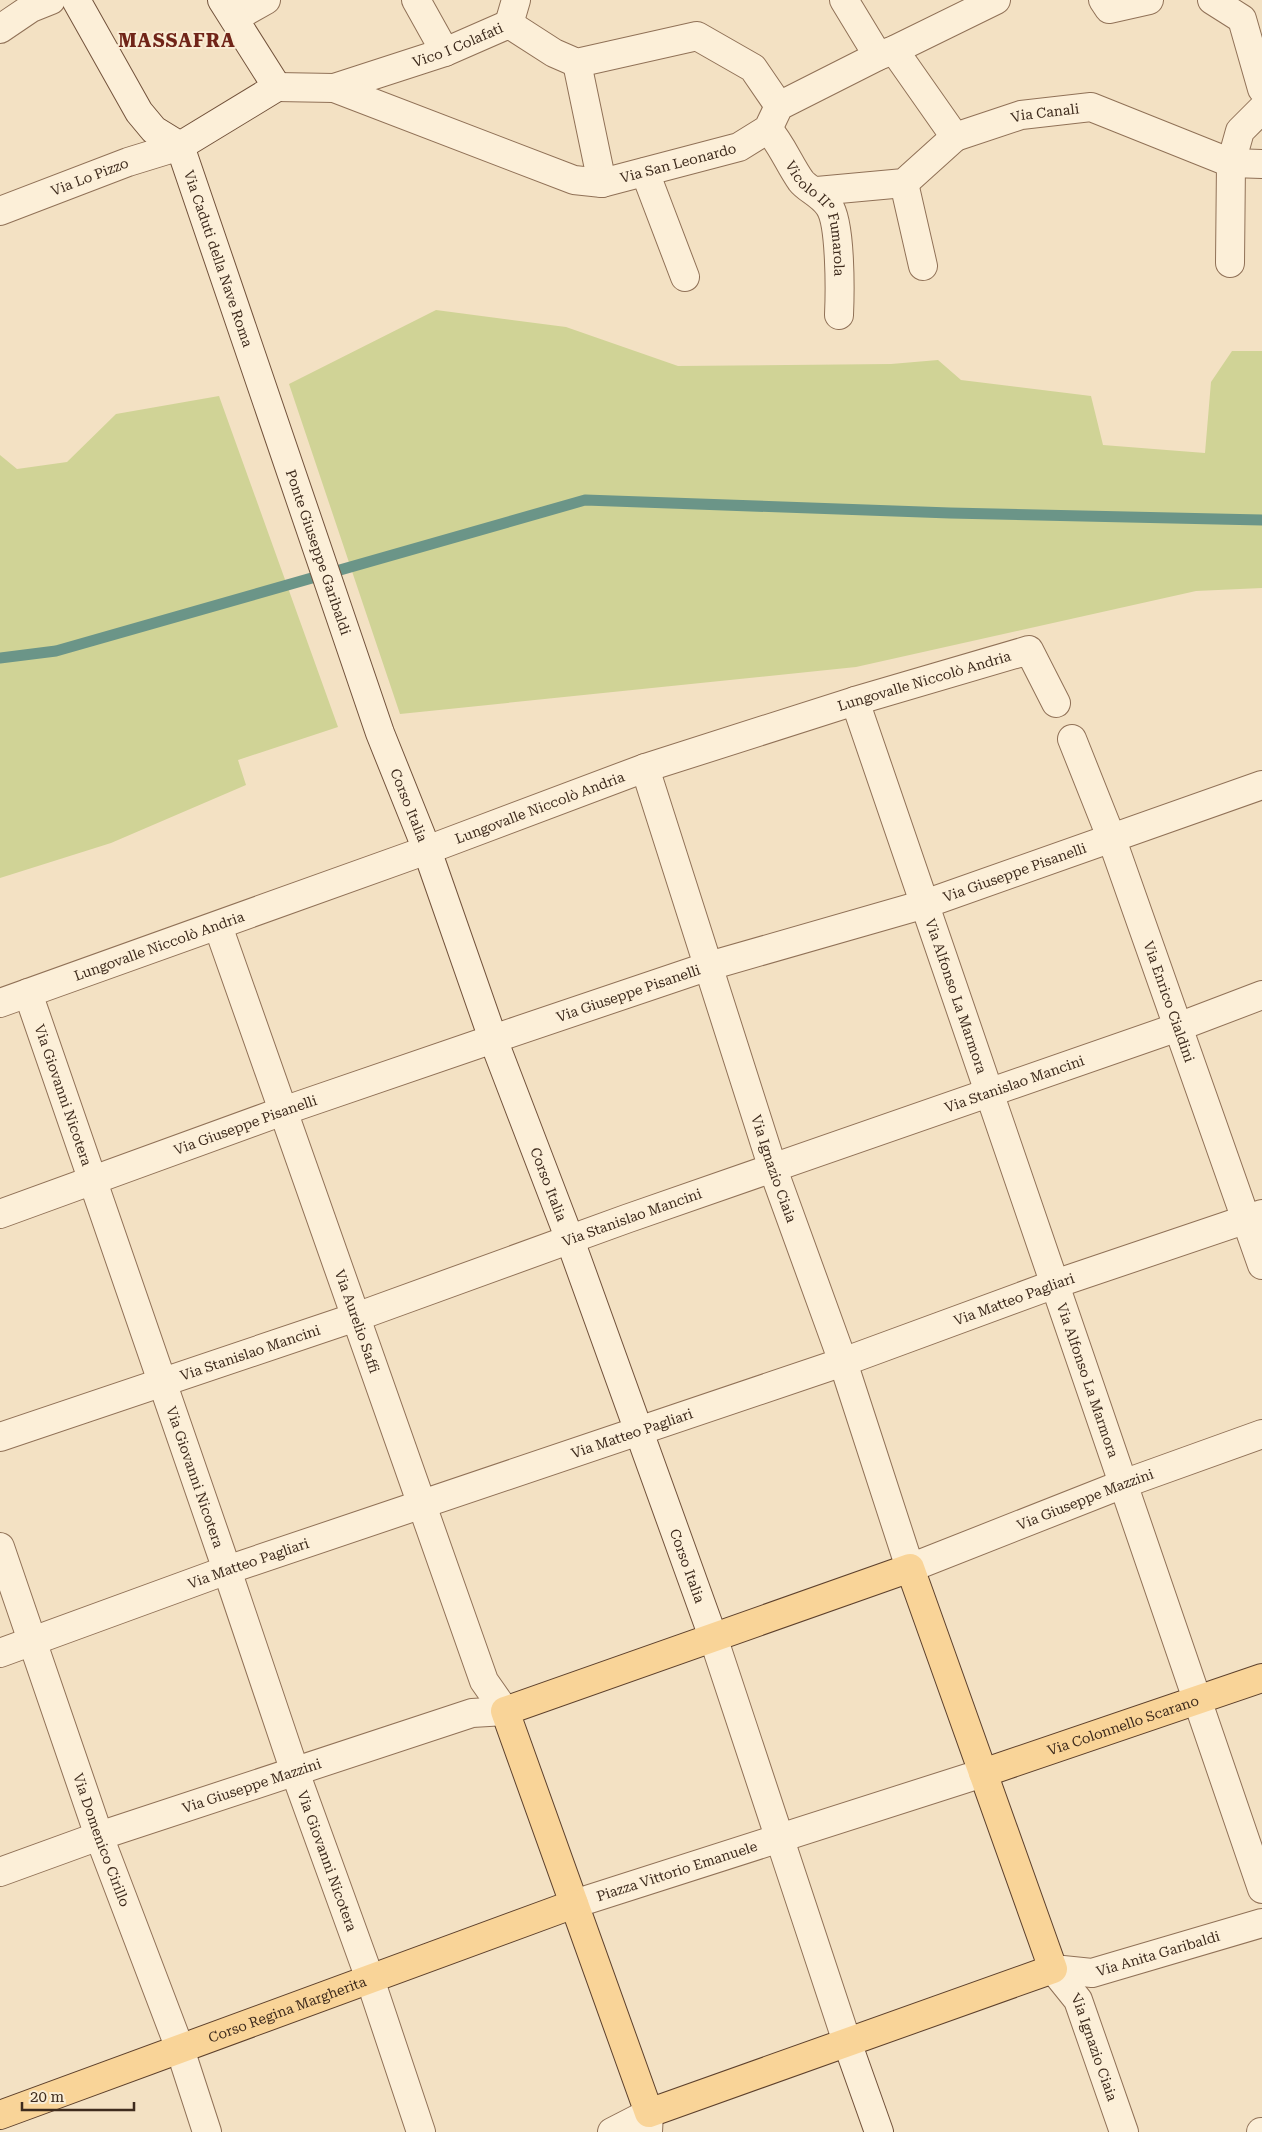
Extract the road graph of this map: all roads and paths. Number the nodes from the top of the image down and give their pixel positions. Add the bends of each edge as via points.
1 (50, 0) edge
2 (76, 0) edge
3 (266, 0) edge
4 (416, 0) edge
5 (844, 0) edge
6 (996, 0) edge
7 (1103, 0) edge
8 (1149, 0) edge
9 (1212, 0) edge
10 (228, 9) edge
11 (512, 12) edge
12 (0, 29) edge
13 (445, 52) junction
14 (886, 53) junction
15 (577, 63) junction
16 (277, 87) junction
17 (334, 88) junction
18 (1262, 89) edge
19 (1262, 109) edge
20 (774, 118) junction
21 (955, 136) junction
22 (180, 146) junction
23 (1231, 163) junction
24 (1262, 164) edge
25 (645, 172) junction
26 (602, 183) junction
27 (904, 183) junction
28 (817, 191) junction
29 (0, 211) edge
30 (1230, 262) dead end
31 (923, 266) dead end
32 (685, 278) dead end
33 (839, 315) dead end
34 (256, 370) joint
35 (855, 701) junction
36 (1056, 703) dead end
37 (380, 733) joint
38 (1072, 739) dead end
39 (645, 768) junction
40 (1262, 784) edge
41 (1111, 837) junction
42 (427, 850) junction
43 (925, 904) junction
44 (218, 926) junction
45 (709, 966) junction
46 (28, 993) junction
47 (1262, 995) edge
48 (0, 1003) edge
49 (1178, 1027) junction
50 (493, 1039) junction
51 (989, 1093) junction
52 (283, 1111) junction
53 (773, 1169) junction
54 (91, 1180) junction
55 (0, 1214) edge
56 (1254, 1216) edge
57 (570, 1240) junction
58 (1262, 1265) edge
59 (1055, 1284) junction
60 (356, 1317) junction
61 (843, 1362) junction
62 (162, 1382) junction
63 (638, 1432) junction
64 (1262, 1434) edge
65 (0, 1437) edge
66 (1123, 1484) junction
67 (422, 1504) junction
68 (0, 1547) edge
69 (910, 1568) junction
70 (228, 1570) junction
71 (713, 1637) junction
72 (33, 1642) junction
73 (0, 1653) edge
74 (1262, 1678) edge
75 (1198, 1701) junction
76 (505, 1711) junction
77 (294, 1772) junction
78 (983, 1773) junction
79 (99, 1836) junction
80 (779, 1838) junction
81 (0, 1872) edge
82 (1262, 1889) edge
83 (574, 1904) junction
84 (1262, 1923) edge
85 (1053, 1969) junction
86 (370, 1979) junction
87 (847, 2042) junction
88 (180, 2049) junction
89 (0, 2115) edge
90 (648, 2122) edge
91 (207, 2132) edge
92 (421, 2132) edge
93 (612, 2132) edge
94 (878, 2132) edge
95 (1124, 2132) edge

1 - 12 street via 31,8
2 - 22 street via 139,112 154,130
3 - 10 street
4 - 13 street
5 - 14 street
6 - 14 street, Via San Leonardo
7 - 8 street via 1109,9
9 - 18 street via 1242,19
10 - 16 street
11 - 13 street, Vico I Colafati
11 - 15 street, Vico I Colafati via 554,53
13 - 17 street, Vico I Colafati
14 - 20 street, Via San Leonardo
14 - 21 street
15 - 20 street via 697,36 753,68
15 - 26 street
16 - 17 street, Vico I Colafati
16 - 22 street, Via Lo Pizzo
17 - 26 street, Via San Leonardo via 574,180
19 - 23 street via 1240,132
20 - 25 street, Via San Leonardo via 739,147
20 - 28 street, Vicolo II° Fumarola via 781,144 802,182
21 - 23 street, Via Canali via 1021,115 1091,107
21 - 27 street
22 - 29 street, Via Lo Pizzo via 128,162
22 - 34 street, Via Caduti della Nave Roma
23 - 24 street, Via Canali
23 - 30 street
25 - 26 street, Via San Leonardo
25 - 32 street
27 - 28 street
27 - 31 street
28 - 33 street, Vicolo II° Fumarola via 830,206 836,222
34 - 37 street, Ponte Giuseppe Garibaldi
35 - 36 street, Lungovalle Niccolò Andria via 1029,650
35 - 39 street, Lungovalle Niccolò Andria
35 - 43 street, Via Alfonso La Marmora
37 - 42 street, Corso Italia
38 - 41 street, Via Enrico Cialdini
39 - 42 street, Lungovalle Niccolò Andria
39 - 45 street, Via Ignazio Ciaia
40 - 41 street, Via Giuseppe Pisanelli
41 - 43 street, Via Giuseppe Pisanelli
41 - 49 street, Via Enrico Cialdini
42 - 44 street, Lungovalle Niccolò Andria
42 - 50 street, Corso Italia
43 - 45 street, Via Giuseppe Pisanelli
43 - 51 street, Via Alfonso La Marmora
44 - 46 street, Lungovalle Niccolò Andria
44 - 52 street, Via Aurelio Saffi
45 - 50 street, Via Giuseppe Pisanelli
45 - 53 street, Via Ignazio Ciaia
46 - 48 street, Lungovalle Niccolò Andria
46 - 54 street, Via Giovanni Nicotera
47 - 49 street, Via Stanislao Mancini
49 - 51 street, Via Stanislao Mancini
49 - 56 street, Via Enrico Cialdini
50 - 52 street, Via Giuseppe Pisanelli
50 - 57 street, Corso Italia
51 - 53 street, Via Stanislao Mancini
51 - 59 street, Via Alfonso La Marmora
52 - 54 street, Via Giuseppe Pisanelli
52 - 60 street, Via Aurelio Saffi
53 - 57 street, Via Stanislao Mancini
53 - 61 street, Via Ignazio Ciaia
54 - 55 street, Via Giuseppe Pisanelli
54 - 62 street, Via Giovanni Nicotera
56 - 58 street, Via Enrico Cialdini
56 - 59 street, Via Matteo Pagliari
57 - 60 street, Via Stanislao Mancini
57 - 63 street, Corso Italia
59 - 61 street, Via Matteo Pagliari
59 - 66 street, Via Alfonso La Marmora
60 - 62 street, Via Stanislao Mancini
60 - 67 street, Via Aurelio Saffi
61 - 63 street, Via Matteo Pagliari
61 - 69 street, Via Ignazio Ciaia
62 - 65 street, Via Stanislao Mancini
62 - 70 street, Via Giovanni Nicotera
63 - 67 street, Via Matteo Pagliari
63 - 71 street, Corso Italia
64 - 66 street, Via Giuseppe Mazzini
66 - 69 street, Via Giuseppe Mazzini
66 - 75 street, Via Alfonso La Marmora
67 - 70 street, Via Matteo Pagliari
67 - 76 street, Via Aurelio Saffi via 484,1681
68 - 72 street, Via Domenico Cirillo
69 - 71 main road
69 - 78 main road
70 - 72 street, Via Matteo Pagliari
70 - 77 street, Via Giovanni Nicotera
71 - 76 main road
71 - 80 street
72 - 73 street, Via Matteo Pagliari
72 - 79 street, Via Domenico Cirillo
74 - 75 main road, Via Colonnello Scarano
75 - 78 main road, Via Colonnello Scarano
75 - 82 street, Via Alfonso La Marmora
76 - 77 street, Via Giuseppe Mazzini via 472,1713
76 - 83 main road
77 - 79 street, Via Giuseppe Mazzini
77 - 86 street, Via Giovanni Nicotera
78 - 80 street, Piazza Vittorio Emanuele
78 - 85 main road
79 - 81 street, Via Giuseppe Mazzini
79 - 88 street, Via Domenico Cirillo
80 - 83 street, Piazza Vittorio Emanuele
80 - 87 street
83 - 86 main road, Corso Regina Margherita
83 - 90 main road
84 - 85 street, Via Anita Garibaldi via 1092,1973
85 - 87 main road
85 - 95 street, Via Ignazio Ciaia via 1078,2000
86 - 88 main road, Corso Regina Margherita
86 - 92 street, Via Giovanni Nicotera
87 - 90 main road
87 - 94 street
88 - 89 main road, Corso Regina Margherita
88 - 91 street, Via Domenico Cirillo
90 - 93 street

